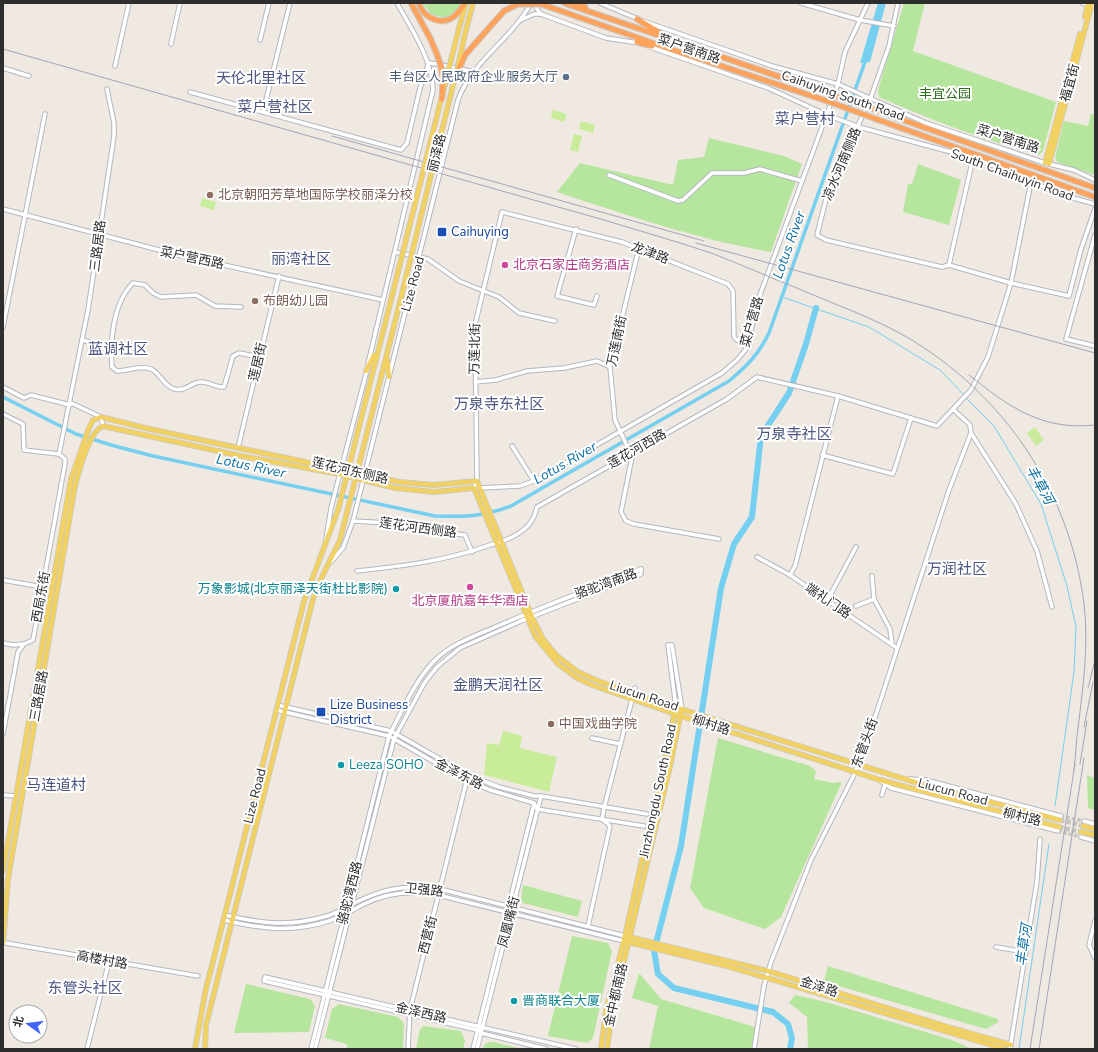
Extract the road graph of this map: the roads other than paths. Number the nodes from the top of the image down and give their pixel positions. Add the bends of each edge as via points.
1 (129, 3) edge
2 (180, 3) edge
3 (269, 3) edge
4 (290, 3) edge
5 (397, 3) edge
6 (411, 3) edge
7 (419, 3) edge
8 (466, 3) edge
9 (473, 3) edge
10 (531, 3) edge
11 (538, 3) edge
12 (564, 3) edge
13 (577, 3) edge
14 (600, 3) edge
15 (801, 3) edge
16 (868, 3) edge
17 (898, 3) edge
18 (1082, 3) edge
19 (1091, 4) edge
20 (541, 14) junction
21 (598, 15) junction
22 (637, 19) junction
23 (521, 20) junction
24 (860, 20) junction
25 (894, 26) junction
26 (260, 40) dead end
27 (671, 40) junction
28 (637, 42) junction
29 (171, 44) dead end
30 (673, 50) junction
31 (429, 64) junction
32 (115, 66) dead end
33 (3, 68) edge
34 (474, 72) junction
35 (29, 76) dead end
36 (454, 80) junction
37 (838, 84) junction
38 (106, 89) dead end
39 (190, 92) dead end
40 (871, 97) junction
41 (442, 99) junction
42 (263, 112) junction
43 (45, 114) dead end
44 (827, 115) junction
45 (859, 127) junction
46 (973, 158) junction
47 (1047, 163) junction
48 (1010, 168) junction
49 (609, 175) dead end
50 (1023, 177) junction
51 (1095, 180) edge
52 (802, 181) junction
53 (1031, 182) junction
54 (1095, 188) edge
55 (1095, 198) edge
56 (1095, 204) edge
57 (3, 209) edge
58 (1095, 209) edge
59 (502, 212) joint
60 (25, 214) junction
61 (576, 229) junction
62 (1095, 234) edge
63 (101, 235) junction
64 (639, 248) junction
65 (395, 252) junction
66 (419, 258) junction
67 (948, 266) junction
68 (279, 276) junction
69 (1011, 283) junction
70 (481, 291) junction
71 (597, 296) dead end
72 (1069, 296) junction
73 (1078, 298) junction
74 (383, 300) junction
75 (391, 300) joint
76 (400, 302) joint
77 (241, 307) dead end
78 (555, 320) dead end
79 (3, 327) edge
80 (82, 340) junction
81 (747, 343) junction
82 (1095, 346) edge
83 (111, 347) junction
84 (379, 347) junction
85 (386, 355) junction
86 (259, 357) junction
87 (610, 367) junction
88 (366, 371) junction
89 (389, 376) junction
90 (475, 382) junction
91 (3, 387) edge
92 (838, 396) junction
93 (70, 404) junction
94 (954, 410) junction
95 (3, 414) edge
96 (101, 417) junction
97 (911, 418) junction
98 (104, 426) junction
99 (620, 432) junction
100 (971, 433) junction
101 (512, 446) dead end
102 (238, 448) junction
103 (631, 453) junction
104 (59, 454) junction
105 (822, 455) junction
106 (341, 469) junction
107 (348, 471) junction
108 (358, 473) junction
109 (340, 474) junction
110 (364, 475) junction
111 (347, 476) junction
112 (477, 481) junction
113 (534, 481) junction
114 (356, 482) junction
115 (363, 482) junction
116 (474, 488) junction
117 (480, 488) junction
118 (353, 520) junction
119 (719, 539) dead end
120 (502, 541) junction
121 (495, 544) junction
122 (324, 546) junction
123 (856, 547) dead end
124 (472, 552) junction
125 (757, 557) dead end
126 (331, 562) junction
127 (358, 571) dead end
128 (790, 575) junction
129 (872, 576) dead end
130 (3, 580) edge
131 (42, 587) junction
132 (874, 599) junction
133 (827, 601) junction
134 (856, 606) dead end
135 (1052, 607) dead end
136 (531, 614) junction
137 (526, 616) junction
138 (3, 643) edge
139 (24, 644) junction
140 (892, 644) junction
141 (897, 648) junction
142 (634, 690) junction
143 (631, 699) junction
144 (276, 707) junction
145 (676, 707) junction
146 (285, 709) junction
147 (682, 709) junction
148 (675, 714) junction
149 (680, 715) junction
150 (392, 731) junction
151 (3, 734) edge
152 (397, 734) junction
153 (389, 736) junction
154 (592, 738) dead end
155 (394, 739) junction
156 (620, 744) junction
157 (858, 765) junction
158 (855, 772) junction
159 (468, 775) junction
160 (466, 780) junction
161 (880, 780) junction
162 (885, 784) junction
163 (3, 795) edge
164 (882, 795) dead end
165 (16, 796) junction
166 (534, 796) junction
167 (541, 796) junction
168 (534, 803) junction
169 (604, 808) junction
170 (537, 809) junction
171 (647, 814) dead end
172 (1060, 818) tunnel mouth
173 (602, 819) junction
174 (1083, 823) joint
175 (1095, 824) edge
176 (644, 826) dead end
177 (1059, 829) joint
178 (1095, 829) edge
179 (1081, 835) joint
180 (1095, 835) edge
181 (1040, 839) dead end
182 (1095, 841) edge
183 (3, 871) edge
184 (440, 890) junction
185 (438, 895) junction
186 (351, 905) junction
187 (511, 907) junction
188 (346, 908) junction
189 (350, 912) junction
190 (509, 913) junction
191 (344, 914) junction
192 (225, 918) junction
193 (232, 920) junction
194 (1095, 921) edge
195 (588, 926) junction
196 (627, 939) junction
197 (4, 943) edge
198 (996, 947) dead end
199 (667, 949) junction
200 (1026, 952) junction
201 (1095, 958) edge
202 (109, 961) junction
203 (768, 971) junction
204 (198, 976) dead end
205 (766, 978) junction
206 (327, 993) junction
207 (410, 1012) junction
208 (480, 1029) junction
209 (1011, 1047) edge
210 (87, 1049) edge
211 (195, 1049) edge
212 (205, 1049) edge
213 (311, 1049) edge
214 (315, 1049) edge
215 (408, 1049) edge
216 (472, 1049) edge
217 (477, 1049) edge
218 (546, 1049) edge
219 (576, 1049) edge
220 (601, 1049) edge
221 (606, 1049) edge
222 (754, 1049) edge
223 (1005, 1049) edge

1 - 32 street
2 - 29 street
3 - 26 street
4 - 42 street
5 - 31 street, Lize Road
6 - 41 highway, bridge via 442,64
7 - 8 highway via 425,14 440,21 450,19
8 - 41 main road, 丽泽路, bridge
9 - 36 main road, 丽泽路, bridge
10 - 23 street, Lize Road
11 - 20 street via 537,9
11 - 30 highway, Caihuying South Road
11 - 36 highway, bridge via 518,4 504,11 465,55
12 - 21 highway
13 - 21 highway
14 - 22 street, 菜户营南路
15 - 24 street
16 - 24 street, 菜户营路
17 - 25 street, 凉水河南侧路
18 - 19 street
19 - 47 main road, 福宜街
20 - 23 street via 534,14
20 - 28 street, 菜户营南路 via 606,38
21 - 27 highway, Caihuying South Road
22 - 27 highway
22 - 37 street, 菜户营南路 via 772,66
23 - 34 street, Lize Road
24 - 25 street
24 - 37 street, 菜户营路 via 845,52
25 - 40 street, 凉水河南侧路
27 - 54 highway, Caihuying South Road, bridge
28 - 30 highway
28 - 44 street, 菜户营南路 via 768,88
30 - 48 highway, Caihuying South Road, bridge
31 - 34 street
31 - 42 street via 403,150
31 - 65 street, Lize Road via 433,90
33 - 35 street
34 - 66 street, Lize Road via 458,100
36 - 76 main road, 丽泽路, bridge
37 - 40 street, 菜户营南路
37 - 44 street, 菜户营路
38 - 63 street, 三路居路 via 115,130
39 - 42 street
40 - 45 street, 凉水河南侧路
40 - 47 street, 菜户营南路 via 926,123
41 - 75 main road, 丽泽路, bridge
43 - 60 street
44 - 45 street, 菜户营南路
44 - 52 street, 菜户营路
45 - 46 street, South Chaihuyin Road
45 - 67 street, 凉水河南侧路 via 828,191 817,235 826,240 942,267
46 - 50 street, South Chaihuyin Road
46 - 67 street
47 - 51 street, 菜户营南路 via 1074,170
48 - 50 highway
48 - 55 highway, Caihuying South Road
49 - 52 street via 678,201 712,173 744,173 760,169
50 - 53 street, South Chaihuyin Road
52 - 81 street, 菜户营路 via 761,292
53 - 56 street, South Chaihuyin Road via 1058,194
53 - 69 street
57 - 60 street, 菜户营西路
58 - 72 street
59 - 61 street, 龙津路
59 - 70 street, 万莲北街
60 - 63 street, 菜户营西路
60 - 79 street
61 - 64 street, 龙津路
61 - 71 street via 557,296 594,305
62 - 73 street
63 - 68 street, 菜户营西路 via 178,255
63 - 80 street, 三路居路
64 - 81 street, 龙津路 via 728,284 733,290 734,337
64 - 87 street, 万莲南街
65 - 66 street
65 - 74 street, Lize Road
66 - 70 street via 428,259 459,281
66 - 89 street, Lize Road
67 - 69 street
68 - 74 street, 菜户营西路
68 - 86 street, 莲居街
69 - 72 street
69 - 94 street via 988,357 971,390
70 - 78 street via 499,297 519,313
70 - 90 street, 万莲北街 via 475,325
72 - 73 street
73 - 82 street via 1066,339
74 - 88 street, Lize Road
75 - 84 main road, Lize Road
76 - 85 main road, Lize Road
77 - 83 street via 216,306 196,295 161,297 145,285 134,283 124,295 117,313
80 - 83 street
80 - 93 street, 三路居路
81 - 99 street, 菜户营路 via 740,357 722,373
83 - 86 street via 112,367 117,371 134,368 152,370 170,388 181,390 201,382 224,388 233,356 239,353
84 - 88 main road
84 - 107 main road, Lize Road
85 - 89 main road
85 - 108 main road, Lize Road
86 - 102 street, 莲居街
87 - 90 street via 597,362 527,371 496,380
87 - 99 street, 万莲南街 via 616,420
88 - 106 street, Lize Road
89 - 110 street, Lize Road
90 - 112 street, 万莲北街
91 - 93 street via 24,398 31,395
92 - 97 street, 莲花河西路
92 - 103 street, 莲花河西路 via 757,377 728,399
92 - 105 street
93 - 96 street
93 - 104 street, 三路居路
94 - 97 street, 莲花河西路 via 937,426
94 - 100 street via 970,425
95 - 104 street via 23,424 24,450
96 - 98 street
96 - 102 main road, 莲花河东侧路
96 - 165 main road, 三路居路 via 93,420 88,428 71,479
97 - 105 street via 893,474
98 - 109 main road, 莲花河东侧路 via 236,455
98 - 197 main road, 三路居路 via 95,431 81,463 74,494 9,871
99 - 103 street, 万莲南街
99 - 113 street, 菜户营路
100 - 135 street via 1016,504 1037,551
100 - 141 street, 东管头街 via 949,490
101 - 113 street
102 - 106 main road, 莲花河东侧路
103 - 119 street via 621,512 626,521
103 - 120 street, 莲花河西路 via 538,507 526,528
104 - 131 street, 西局东街 via 66,462
105 - 128 street via 795,566
106 - 107 main road, 莲花河东侧路
106 - 109 street, Lize Road
107 - 108 main road, 莲花河东侧路
107 - 111 main road, Lize Road
108 - 110 main road, 莲花河东侧路
108 - 114 main road, Lize Road
109 - 111 main road, 莲花河东侧路
109 - 122 street, Lize Road
110 - 112 main road, 莲花河东侧路 via 418,485
110 - 115 street, Lize Road
111 - 114 main road, 莲花河东侧路
111 - 122 main road, Lize Road via 338,510
112 - 116 street, 万莲北街
112 - 117 main road, Liucun Road
113 - 117 street, 菜户营路 via 520,486
114 - 115 main road, 莲花河东侧路
114 - 126 main road, Lize Road via 340,540
115 - 116 main road, 莲花河东侧路 via 434,492
115 - 118 street, Lize Road
116 - 117 street, 菜户营路
116 - 121 main road, 柳村路
117 - 120 main road, Liucun Road
118 - 124 street, 莲花河西侧路 via 465,535
118 - 126 street, Lize Road via 342,548
120 - 121 street, 莲花河西路
120 - 136 main road, Liucun Road
121 - 124 street, 莲花河西路
121 - 137 main road, 柳村路
122 - 144 main road, Lize Road via 306,594
123 - 133 street
124 - 127 street, 莲花河西路 via 420,565
125 - 128 street, 端礼门路
126 - 146 main road, Lize Road via 314,595
128 - 133 street, 端礼门路
129 - 132 street
130 - 131 street
131 - 139 street, 西局东街 via 33,640
132 - 134 street
132 - 140 street via 890,629
133 - 140 street, 端礼门路
136 - 136 street, 骆驼湾南路 via 641,574 641,569
136 - 137 street, 骆驼湾南路
136 - 142 main road, Liucun Road via 543,639 564,663 589,678
137 - 143 main road, 柳村路 via 544,649 563,669 585,682
137 - 150 street, 骆驼湾南路 via 454,645 438,658 416,685
137 - 152 street, 骆驼湾南路 via 460,648 446,658 422,687
138 - 139 street
139 - 151 street, 西局东街 via 18,652
140 - 141 street, 端礼门路
141 - 157 street, 东管头街
142 - 143 street
142 - 145 main road, Liucun Road
143 - 148 main road, 柳村路
143 - 156 street
144 - 146 street, 金泽东路
144 - 192 main road, Lize Road
145 - 147 main road, Liucun Road
145 - 147 street, Jinzhongdu South Road via 668,645 672,645
145 - 148 main road, Jinzhongdu South Road
146 - 150 street, 金泽东路
146 - 153 street, 金泽东路
146 - 193 main road, Lize Road
147 - 149 main road, Jinzhongdu South Road
147 - 157 main road, Liucun Road
148 - 149 main road, 柳村路
148 - 196 main road, Jinzhongdu South Road
149 - 158 main road, 柳村路
149 - 196 main road, Jinzhongdu South Road
150 - 152 street, 金泽东路
150 - 153 street, 骆驼湾南路
152 - 155 street, 骆驼湾南路
152 - 159 street, 金泽东路
153 - 155 street, 金泽东路
153 - 188 street, 骆驼湾西路
154 - 156 street
155 - 160 street, 金泽东路
155 - 186 street, 骆驼湾西路
156 - 169 street
157 - 158 street, 东管头街
157 - 172 main road, Liucun Road via 924,785
158 - 161 main road, 柳村路
158 - 203 street, 东管头街 via 810,860
159 - 160 street, 西营街
159 - 166 street, 金泽东路 via 499,787
160 - 168 street, 金泽东路
160 - 184 street, 西营街
161 - 162 street
161 - 177 main road, 柳村路
162 - 164 street
162 - 177 street via 891,788
163 - 165 street
165 - 183 main road, 三路居路
166 - 167 street, 金泽东路
166 - 168 street, 凤凰嘴街
167 - 169 street, 金泽东路
167 - 170 street, 凤凰嘴街
168 - 170 street
168 - 187 street, 凤凰嘴街
169 - 171 street, 金泽东路
169 - 173 street
170 - 173 street
170 - 187 street, 凤凰嘴街
173 - 176 street
173 - 195 street via 610,826
174 - 175 street
174 - 178 main road
179 - 180 main road
179 - 182 street
181 - 200 street via 1037,881
184 - 185 street, 西营街
184 - 186 street, 卫强路 via 414,886 398,887
184 - 187 street, 卫强路
185 - 189 street, 卫强路 via 415,891 392,894
185 - 190 street, 卫强路
185 - 207 street, 西营街
186 - 188 street, 卫强路
186 - 189 street, 骆驼湾西路
187 - 190 street, 凤凰嘴街
187 - 195 street, 卫强路
188 - 191 street, 骆驼湾西路
188 - 193 street, 卫强路 via 300,922 259,923
189 - 191 street, 卫强路
189 - 206 street, 骆驼湾西路
190 - 196 street, 卫强路
190 - 208 street, 凤凰嘴街
191 - 193 street, 卫强路 via 314,925 284,929 257,928
191 - 206 street, 骆驼湾西路
192 - 193 street, 卫强路
192 - 211 main road, Lize Road via 205,993
193 - 212 main road, Lize Road via 206,1025
194 - 201 street via 1088,945
195 - 196 street, 卫强路
196 - 199 main road, 金泽路
196 - 220 main road, Jinzhongdu South Road via 606,1011
196 - 221 main road, 金中都南路
197 - 202 street, 高楼村路
198 - 200 street
199 - 203 main road, 金泽路
199 - 205 main road, 金泽路
200 - 209 street
202 - 204 street, 高楼村路
202 - 210 street
203 - 205 street, 东管头街
203 - 209 main road, 金泽路
205 - 222 street, 东管头街
205 - 223 main road, 金泽路
206 - 206 street, 金泽西路 via 265,977 264,981
206 - 207 street, 金泽西路
206 - 213 street, 骆驼湾西路
206 - 214 street, 骆驼湾西路
207 - 208 street, 金泽西路
207 - 215 street, 西营街
208 - 216 street, 凤凰嘴街
208 - 217 street, 凤凰嘴街
208 - 218 street, 金泽西路
208 - 219 street, 金泽西路

